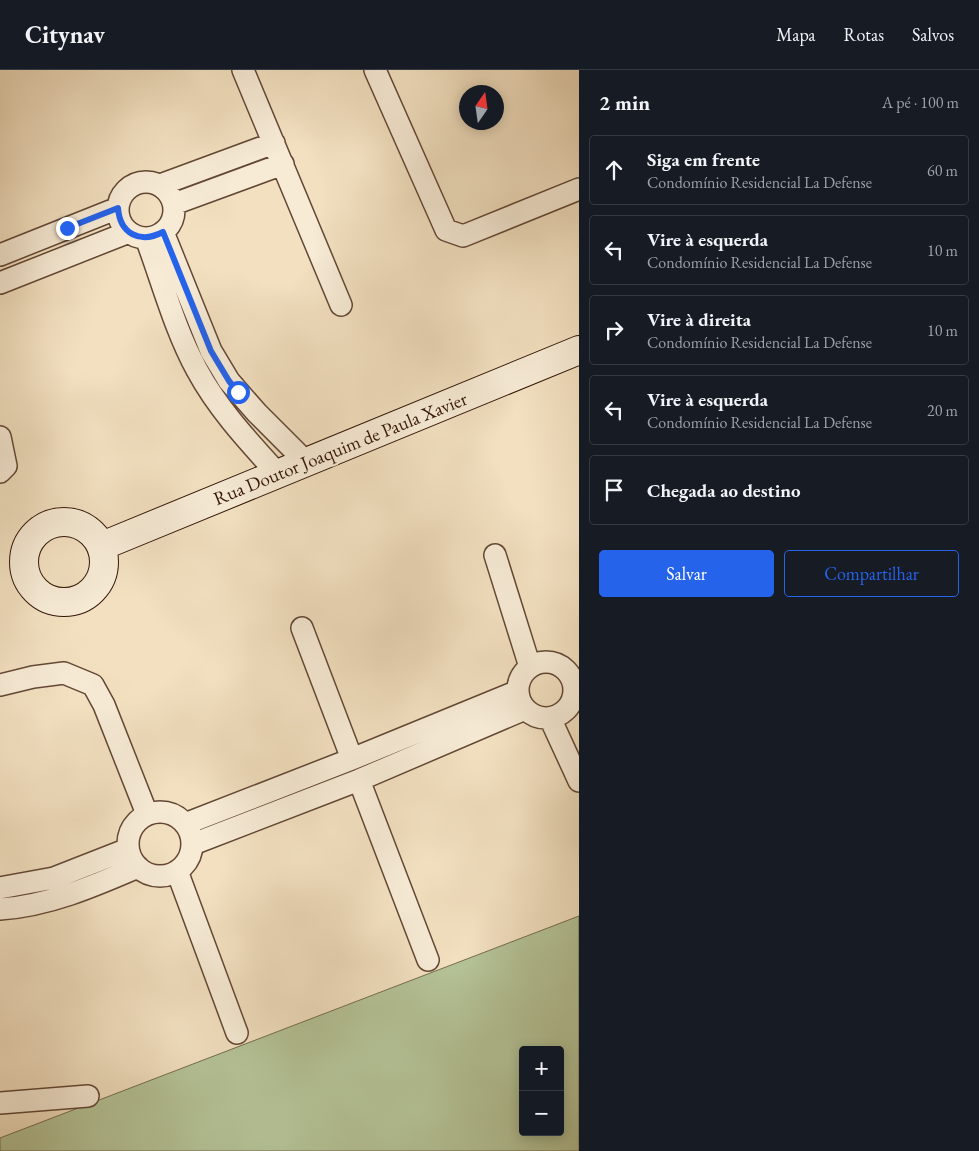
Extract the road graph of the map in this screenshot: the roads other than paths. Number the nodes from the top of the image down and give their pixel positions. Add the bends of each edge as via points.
1 (243, 70) edge
2 (375, 70) edge
3 (274, 143) junction
4 (283, 164) junction
5 (160, 185) junction
6 (579, 189) edge
7 (174, 204) junction
8 (118, 208) junction
9 (146, 234) junction
10 (0, 255) edge
11 (0, 283) edge
12 (341, 305) dead end
13 (579, 350) edge
14 (229, 381) junction
15 (211, 392) junction
16 (0, 437) edge
17 (306, 462) junction
18 (0, 472) edge
19 (277, 473) junction
20 (102, 546) dead end
21 (495, 555) dead end
22 (302, 628) dead end
23 (530, 667) junction
24 (0, 686) edge
25 (521, 700) junction
26 (550, 718) junction
27 (352, 759) junction
28 (359, 780) junction
29 (579, 781) edge
30 (147, 814) junction
31 (186, 824) junction
32 (193, 844) junction
33 (133, 858) junction
34 (177, 871) junction
35 (0, 888) edge
36 (0, 909) edge
37 (428, 960) dead end
38 (237, 1033) dead end
39 (88, 1096) dead end
40 (0, 1103) edge

1 - 3 street
2 - 6 street via 446,230 463,236
3 - 4 street
3 - 5 street
4 - 7 street
4 - 12 street
5 - 7 street via 170,194
5 - 8 street via 150,182 132,185 120,199
7 - 9 street via 169,226
8 - 9 street via 122,225
8 - 10 street
9 - 11 street
9 - 14 street
9 - 15 street via 187,349
13 - 17 street, Rua Doutor Joaquim de Paula Xavier
14 - 15 street
14 - 17 street
15 - 19 street via 233,424
16 - 18 street via 6,466
17 - 19 street, Rua Doutor Joaquim de Paula Xavier
19 - 20 street, Rua Doutor Joaquim de Paula Xavier
21 - 23 street
22 - 27 street
23 - 25 street via 518,682
23 - 26 street via 548,662 557,665 565,669 574,685 574,694 566,710
24 - 30 street via 64,673 93,685
25 - 26 street via 532,715
25 - 27 street
25 - 28 street
26 - 29 street
27 - 31 street
28 - 32 street
28 - 37 street
30 - 31 street via 168,813
30 - 33 street via 138,820 128,838
31 - 32 street
32 - 34 street via 188,859
33 - 34 street via 146,873 157,876
33 - 35 street
33 - 36 street via 83,891 17,908
34 - 38 street
39 - 40 street

